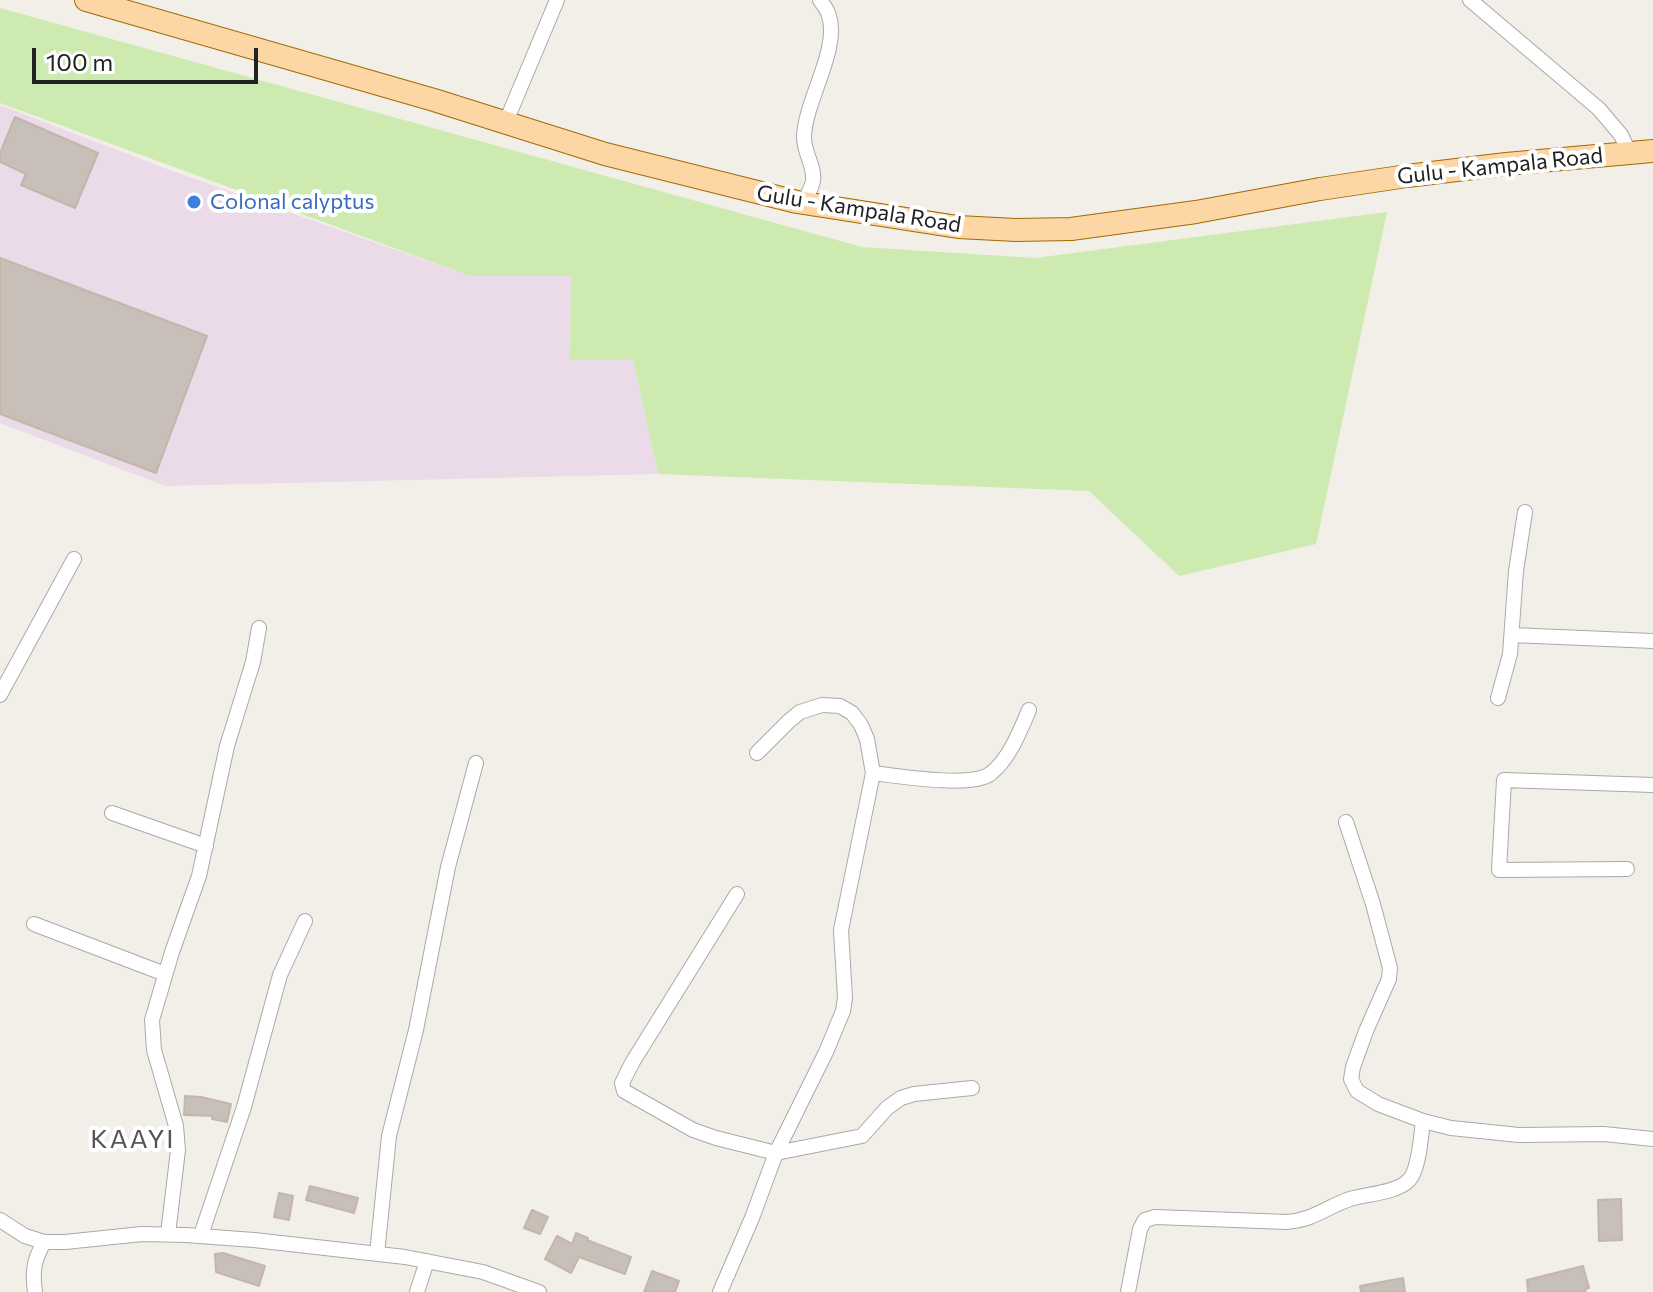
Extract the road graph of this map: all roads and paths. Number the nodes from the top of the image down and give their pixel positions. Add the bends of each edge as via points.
1 (86, 0) edge
2 (557, 0) edge
3 (820, 0) edge
4 (1470, 0) edge
5 (505, 124) junction
6 (1653, 151) edge
7 (1629, 152) junction
8 (797, 202) junction
9 (1525, 512) dead end
10 (74, 559) dead end
11 (259, 628) dead end
12 (1512, 635) junction
13 (1653, 641) edge
14 (0, 695) edge
15 (1498, 698) dead end
16 (1029, 710) dead end
17 (757, 753) dead end
18 (476, 763) dead end
19 (873, 773) junction
20 (1653, 785) edge
21 (112, 813) dead end
22 (1346, 822) dead end
23 (206, 846) junction
24 (1627, 869) dead end
25 (737, 894) dead end
26 (305, 921) dead end
27 (34, 924) dead end
28 (165, 974) junction
29 (972, 1088) dead end
30 (1423, 1121) junction
31 (1653, 1139) edge
32 (776, 1153) junction
33 (0, 1220) edge
34 (168, 1234) junction
35 (201, 1235) junction
36 (44, 1242) junction
37 (377, 1254) junction
38 (427, 1261) junction
39 (35, 1292) edge
40 (417, 1292) edge
41 (539, 1292) edge
42 (720, 1292) edge
43 (1128, 1292) edge

1 - 5 main road, Gulu - Kampala Road
2 - 5 street
3 - 8 street via 831,31 804,137 813,180 806,198
4 - 7 street via 1599,109
5 - 8 main road, Gulu - Kampala Road
6 - 7 main road, Gulu - Kampala Road
7 - 8 main road, Gulu - Kampala Road via 1407,176 1071,229 958,227
9 - 12 street
10 - 14 street
11 - 23 street
12 - 13 street
12 - 15 street
16 - 19 street via 1017,740 981,779
17 - 19 street via 800,712 840,706 861,725
18 - 37 street via 389,1136
19 - 32 street via 841,930 843,1011
20 - 24 street via 1504,780 1499,870
21 - 23 street
22 - 30 street via 1390,968 1351,1079 1357,1091 1378,1104
23 - 28 street
25 - 32 street via 622,1086 693,1130
26 - 35 street via 280,975
27 - 28 street
28 - 34 street via 152,1020 178,1150
29 - 32 street via 901,1098 862,1136
30 - 31 street via 1519,1135
30 - 43 street via 1414,1172 1399,1187 1350,1199 1303,1221 1145,1220
32 - 42 street
33 - 36 street
34 - 35 street
34 - 36 street
35 - 37 street
36 - 39 street via 33,1271
37 - 38 street
38 - 40 street
38 - 41 street via 483,1272

